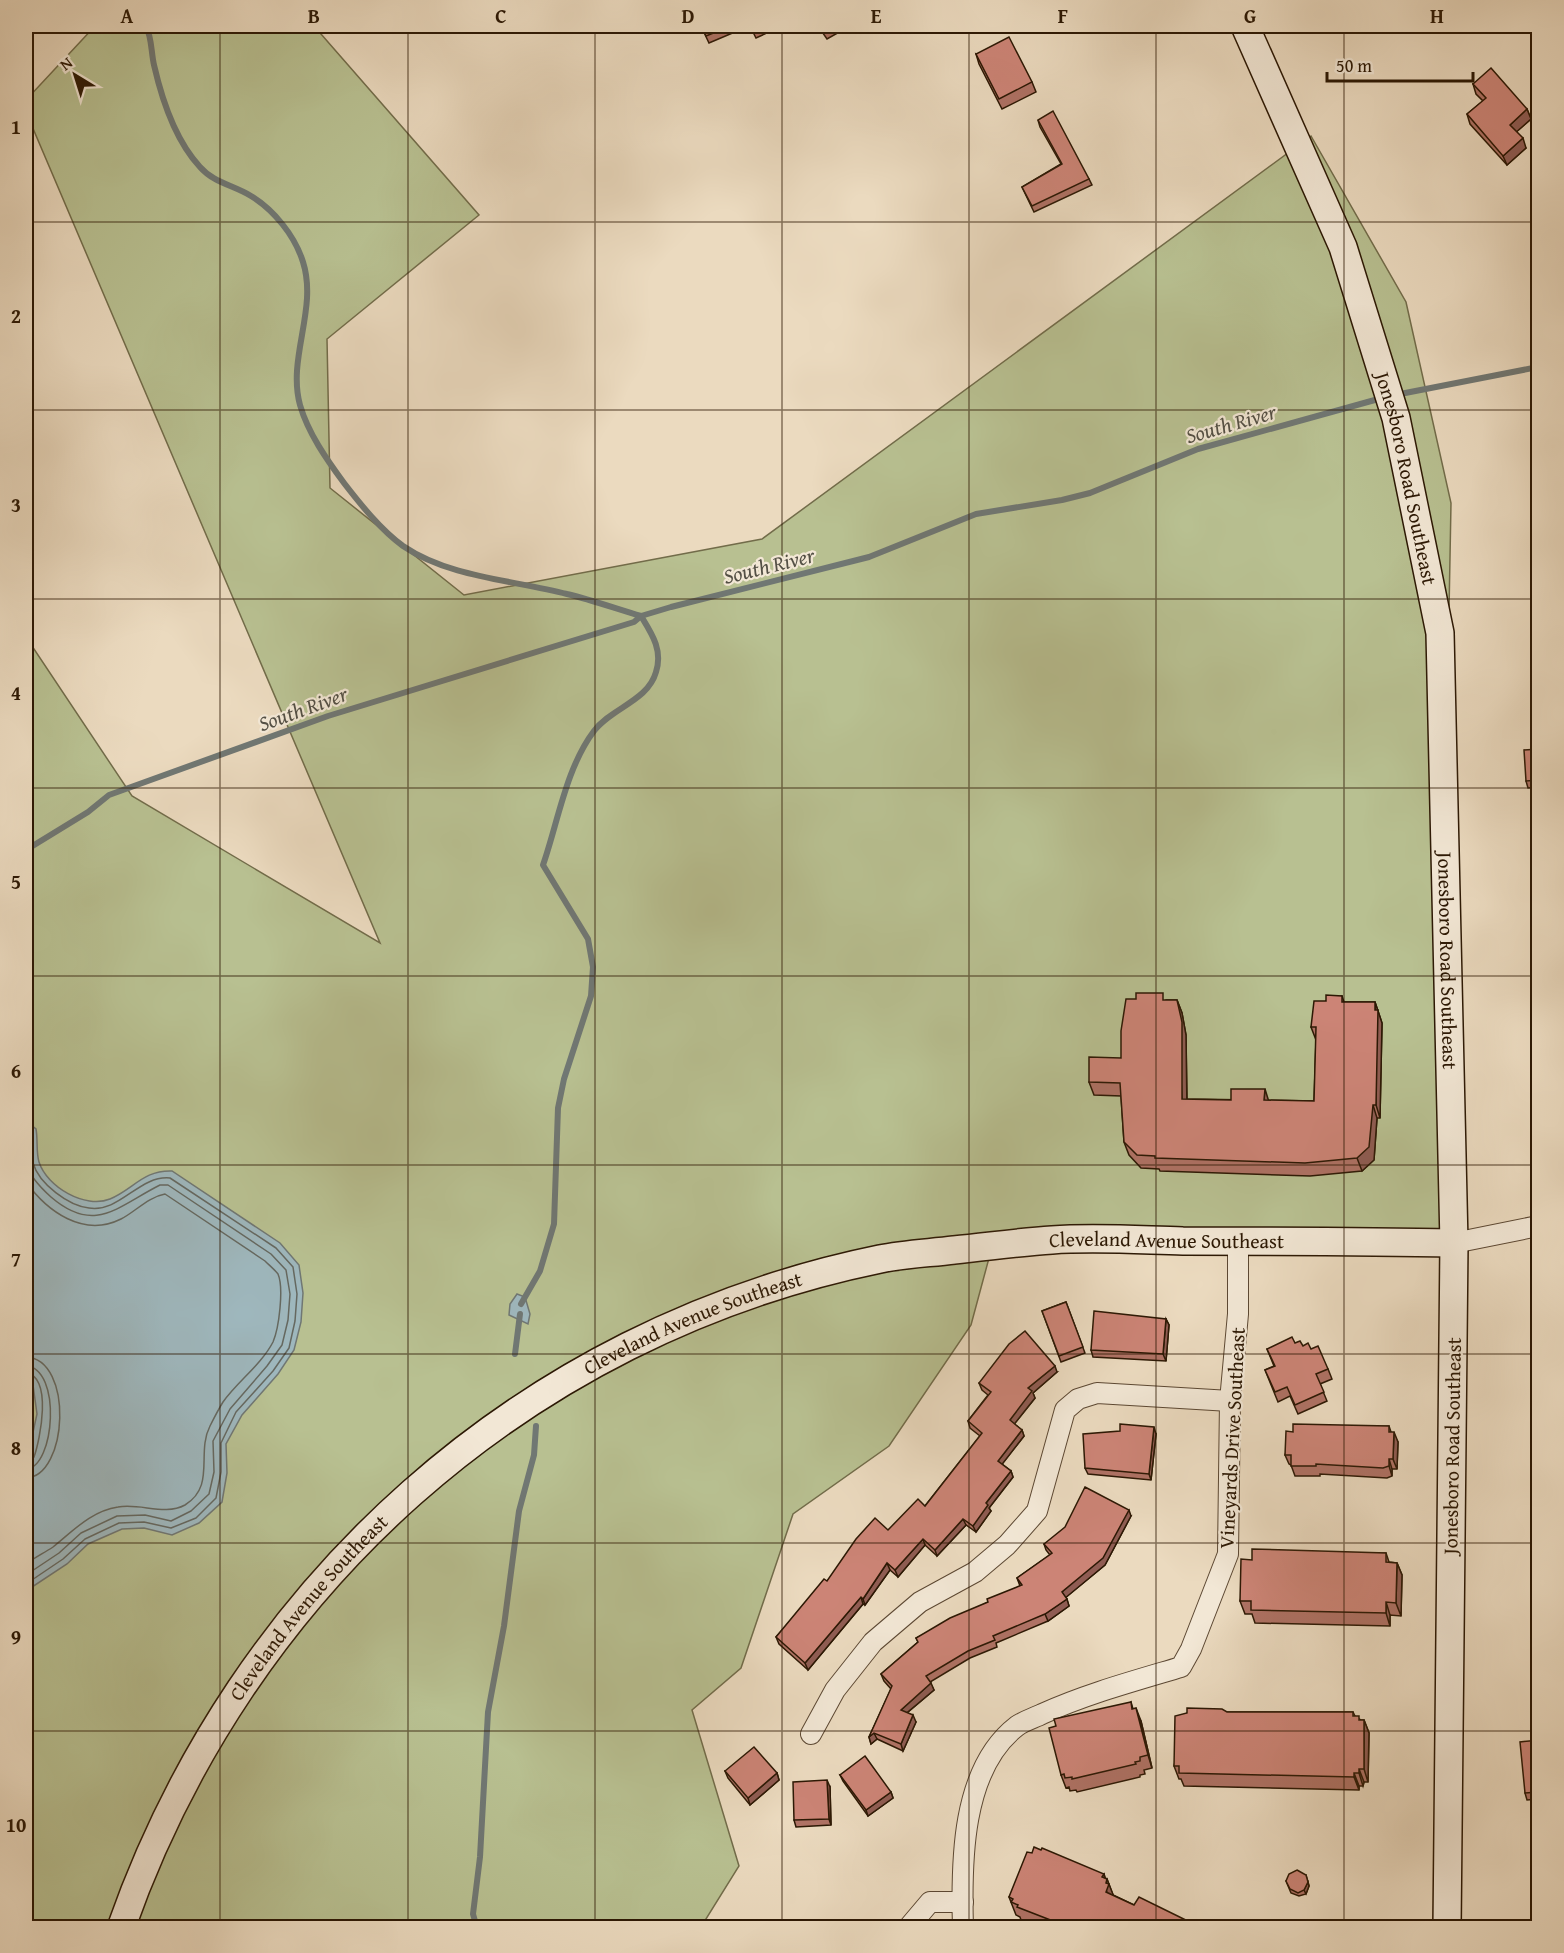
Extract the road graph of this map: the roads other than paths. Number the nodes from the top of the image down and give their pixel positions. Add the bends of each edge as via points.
1 (1245, 26) edge
2 (1539, 1226) edge
3 (1238, 1241) junction
4 (1454, 1243) junction
5 (1230, 1401) junction
6 (811, 1734) dead end
7 (963, 1902) junction
8 (120, 1928) edge
9 (908, 1928) edge
10 (963, 1928) edge
11 (1447, 1928) edge

1 - 4 main road, Jonesboro Road Southeast via 1343,247 1396,418 1440,633
2 - 4 street, Cleveland Avenue Southeast
3 - 4 main road, Cleveland Avenue Southeast
3 - 5 street, Vineyards Drive Southeast via 1238,1314
3 - 8 main road, Cleveland Avenue Southeast via 1054,1240 884,1258 769,1288 677,1323 587,1368 494,1427 422,1484 352,1548 294,1614 240,1687 196,1758 163,1822
4 - 11 main road, Jonesboro Road Southeast
5 - 6 street via 1096,1393 1078,1399 1065,1410 1037,1511 1007,1545 975,1572 921,1602 873,1642 835,1690
5 - 7 street, Vineyards Drive Southeast via 1228,1554 1191,1649 1181,1667 1071,1700 1017,1726 988,1757 975,1789 969,1821
7 - 9 street via 930,1902
7 - 10 street, Vineyards Drive Southeast

